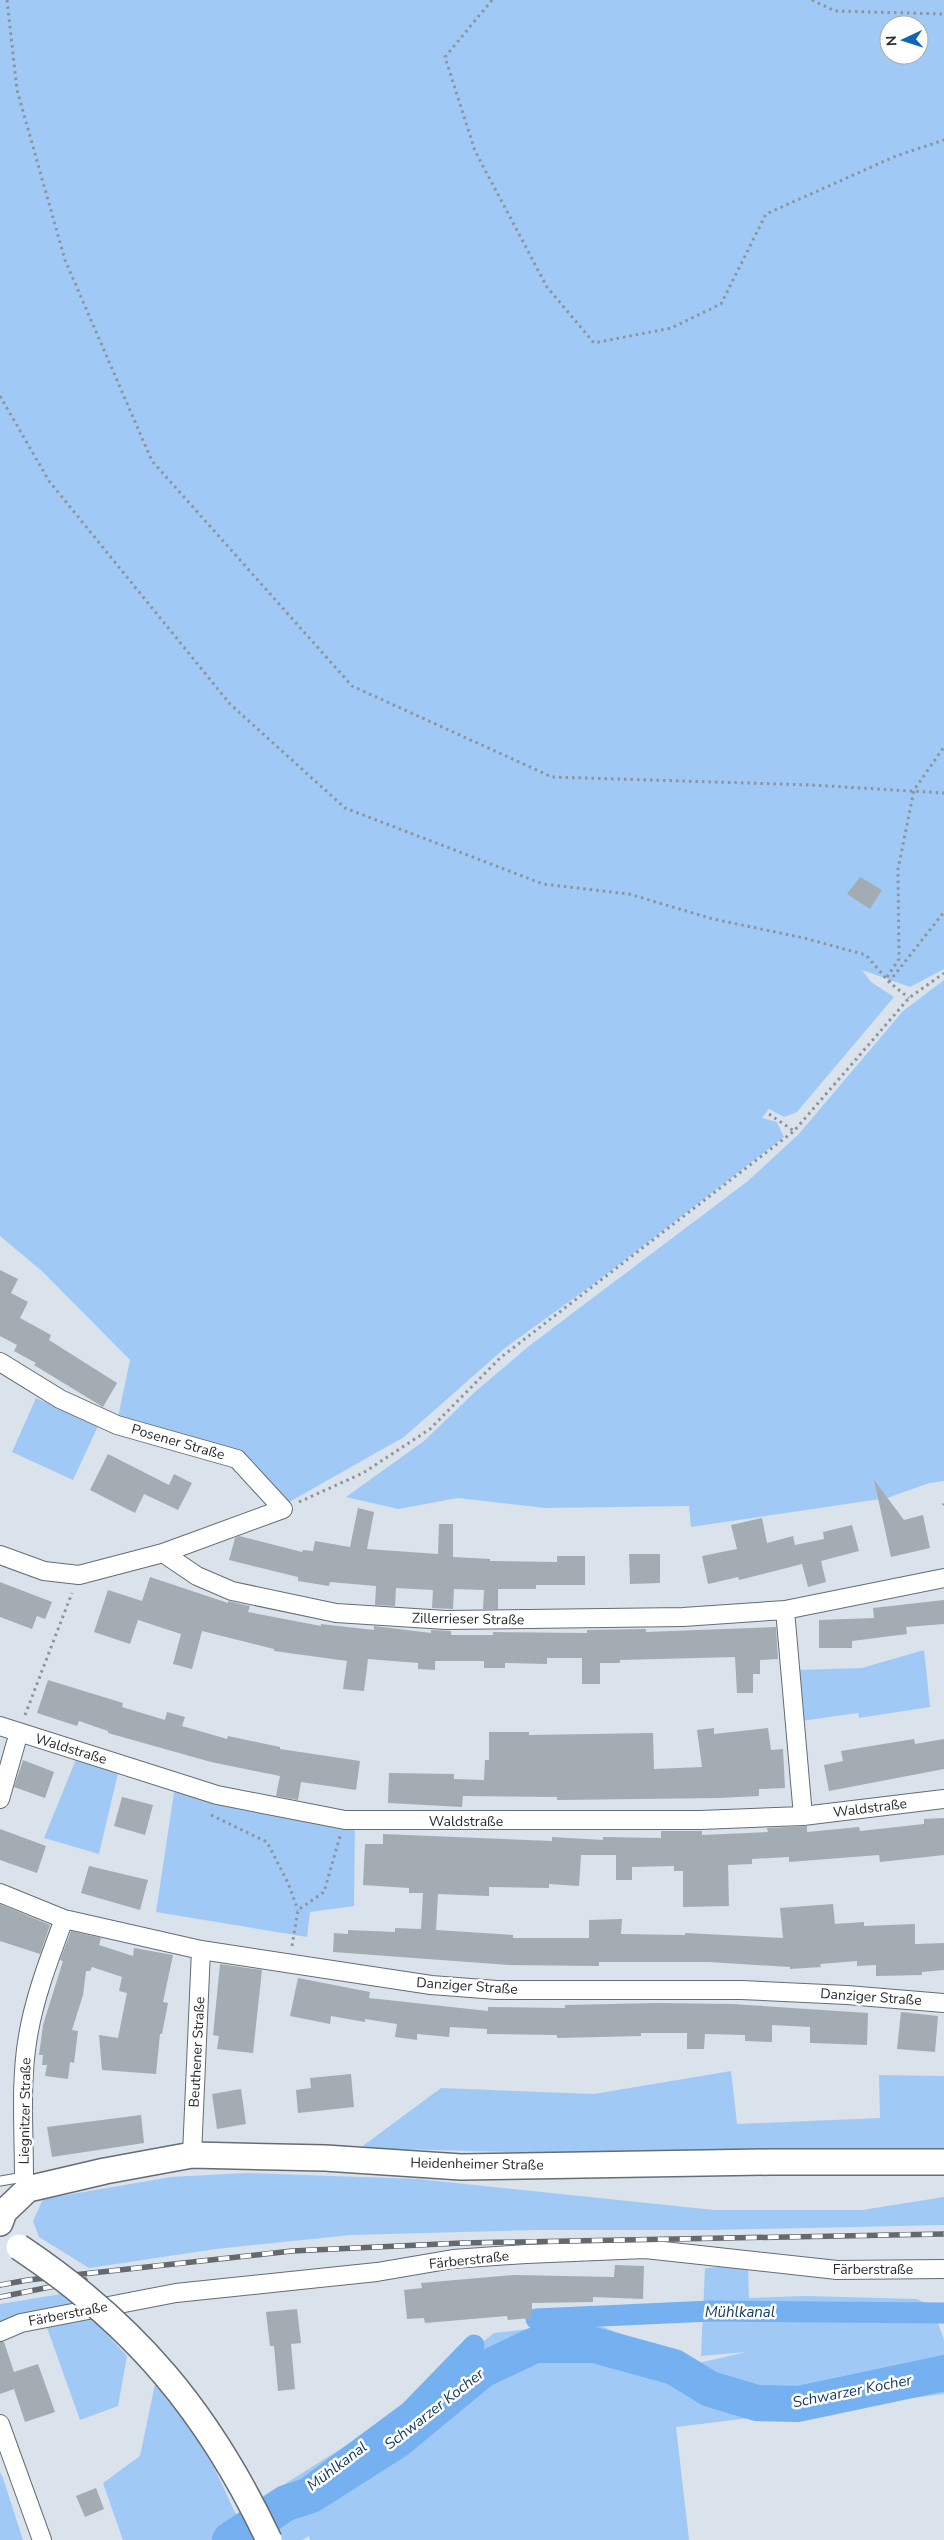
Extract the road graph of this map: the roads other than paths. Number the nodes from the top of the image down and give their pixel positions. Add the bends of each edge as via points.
1 (0, 1362) edge
2 (163, 1553) junction
3 (0, 1556) edge
4 (944, 1578) edge
5 (785, 1610) junction
6 (0, 1726) edge
7 (19, 1732) junction
8 (0, 1799) edge
9 (944, 1799) edge
10 (803, 1816) junction
11 (0, 1893) edge
12 (64, 1919) junction
13 (201, 1950) junction
14 (944, 2002) edge
15 (192, 2155) junction
16 (944, 2162) edge
17 (0, 2181) edge
18 (26, 2183) junction
19 (0, 2223) edge
20 (10, 2243) edge
21 (944, 2271) edge
22 (0, 2332) edge
23 (0, 2424) edge
24 (42, 2540) edge
25 (269, 2540) edge

1 - 2 street, Posener Straße via 60,1399 117,1425 237,1459 282,1509
2 - 3 street via 79,1575 44,1570
2 - 5 street, Zillerrieser Straße via 197,1576 232,1591 336,1613 446,1620 573,1620 683,1618
4 - 5 street, Zillerrieser Straße
5 - 10 street
6 - 7 street, Waldstraße
7 - 8 street
7 - 10 street, Waldstraße via 207,1792 345,1820 613,1821
9 - 10 street, Waldstraße
11 - 12 street, Danziger Straße
12 - 13 street, Danziger Straße
12 - 18 street, Liegnitzer Straße via 39,1988 28,2036 23,2086
13 - 14 street, Danziger Straße via 431,1986 497,1990 741,1990
13 - 15 street, Beuthener Straße
15 - 16 street, Heidenheimer Straße via 324,2158 461,2167
15 - 18 street, Heidenheimer Straße
17 - 18 lane
18 - 19 street, Heidenheimer Straße via 4,2212
20 - 25 street, bridge via 81,2291 113,2318 171,2379 220,2447
21 - 22 street, Färberstraße via 836,2270 645,2249 526,2254 453,2259 377,2272 176,2293 21,2323
23 - 24 street

